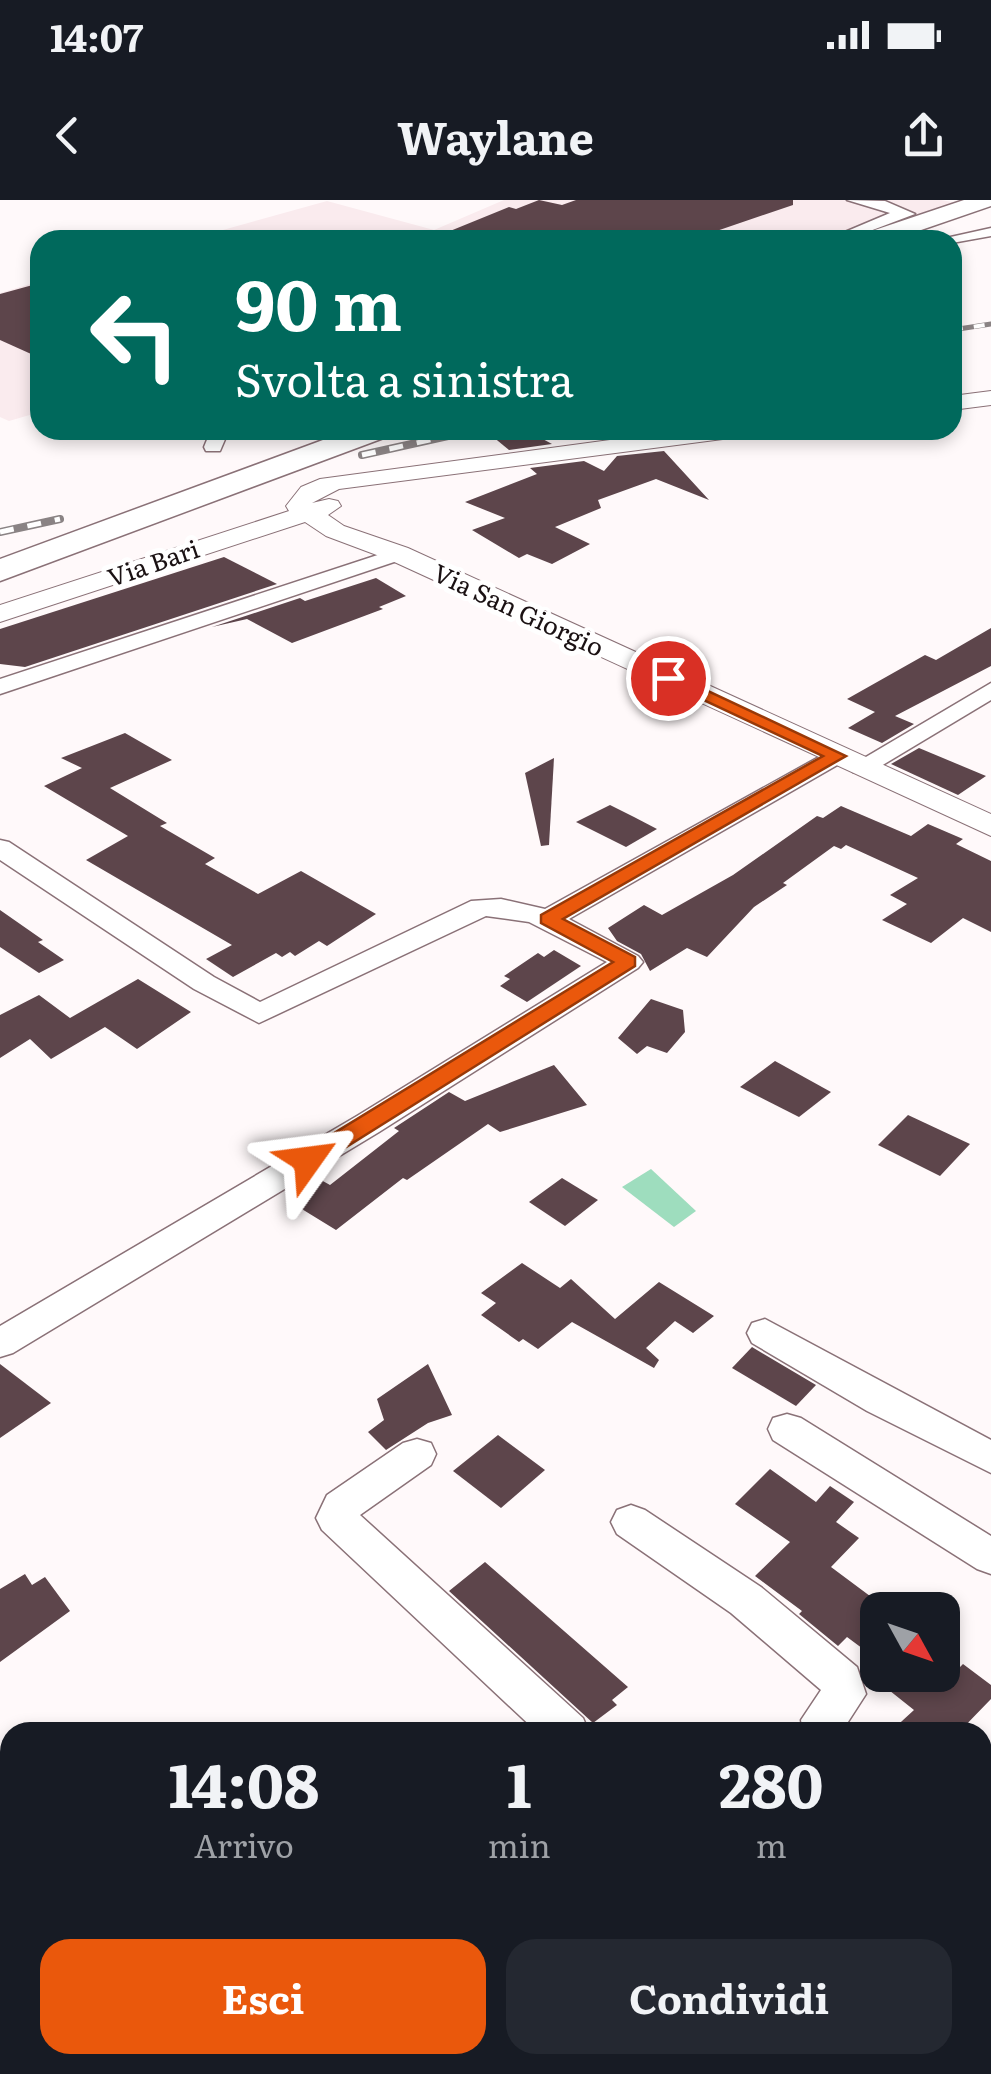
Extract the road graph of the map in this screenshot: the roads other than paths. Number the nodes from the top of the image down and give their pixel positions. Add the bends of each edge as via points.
1 (854, 200) edge
2 (988, 200) edge
3 (991, 208) edge
4 (960, 209) junction
5 (905, 214) junction
6 (991, 223) edge
7 (861, 230) edge
8 (882, 230) edge
9 (898, 230) edge
10 (929, 230) edge
11 (949, 230) edge
12 (991, 232) edge
13 (962, 237) edge
14 (991, 398) edge
15 (962, 402) edge
16 (315, 440) edge
17 (351, 440) edge
18 (659, 440) edge
19 (486, 462) junction
20 (356, 511) junction
21 (308, 512) junction
22 (220, 540) junction
23 (386, 549) junction
24 (0, 555) edge
25 (0, 570) edge
26 (0, 614) edge
27 (0, 687) edge
28 (991, 690) edge
29 (849, 761) junction
30 (991, 826) edge
31 (0, 848) edge
32 (548, 919) junction
33 (765, 1333) dead end
34 (0, 1343) edge
35 (788, 1430) dead end
36 (418, 1454) dead end
37 (991, 1458) edge
38 (631, 1522) dead end
39 (991, 1557) edge
40 (556, 1722) edge
41 (823, 1722) edge

1 - 5 street
2 - 4 highway
3 - 10 highway
4 - 5 highway
4 - 9 highway
5 - 7 street
5 - 8 highway
6 - 11 highway
12 - 13 street
14 - 15 street
16 - 24 highway
17 - 25 highway
18 - 19 street
19 - 20 street
19 - 21 street via 332,484 301,498 298,506
20 - 21 street, Via San Giorgio
20 - 21 street, Via Bari
20 - 22 street, Via San Giorgio
20 - 23 street, Via San Giorgio
21 - 22 street, Via Bari
22 - 26 street, Via Bari
23 - 27 street
23 - 29 street, Via San Giorgio
28 - 29 street
29 - 30 street, Via San Giorgio
29 - 32 street
31 - 32 street via 259,1014 480,907
32 - 34 street via 628,962
33 - 37 street
35 - 39 street
36 - 40 street via 341,1507 336,1518
38 - 41 street via 746,1600 842,1681 844,1694

